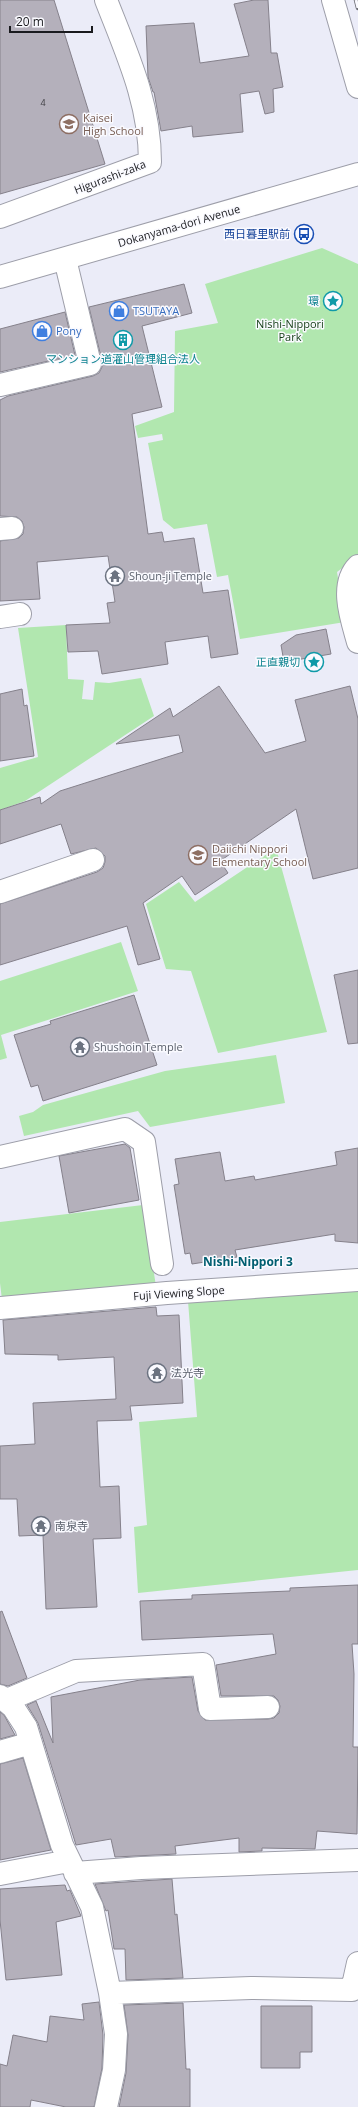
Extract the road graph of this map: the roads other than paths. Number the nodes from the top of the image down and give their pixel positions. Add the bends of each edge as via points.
1 (106, 0) edge
2 (333, 0) edge
3 (358, 87) edge
4 (358, 174) edge
5 (0, 217) edge
6 (65, 259) junction
7 (0, 277) edge
8 (0, 385) edge
9 (358, 566) edge
10 (358, 642) edge
11 (93, 860) dead end
12 (0, 892) edge
13 (0, 1157) edge
14 (162, 1264) dead end
15 (358, 1280) edge
16 (0, 1308) edge
17 (3, 1698) edge
18 (268, 1707) dead end
19 (31, 1743) junction
20 (0, 1752) edge
21 (358, 1860) edge
22 (72, 1867) junction
23 (0, 1874) edge
24 (358, 1963) edge
25 (110, 1994) junction
26 (106, 2107) edge

1 - 5 street, Higurashi-zaka via 142,96 150,162
2 - 3 street
4 - 6 street, Dokanyama-dori Avenue
6 - 7 street, Dokanyama-dori Avenue
6 - 8 street via 90,364
9 - 10 street via 353,573 348,594
11 - 12 street
13 - 14 street via 125,1129 144,1142
15 - 16 street, Fuji Viewing Slope
17 - 18 street via 76,1672 203,1664 210,1709
17 - 19 street via 26,1727
19 - 20 street
19 - 22 street
21 - 22 street via 141,1868
22 - 23 street
22 - 25 street via 92,1908
24 - 25 street via 352,1990 251,1988
25 - 26 street via 116,2034 114,2070

